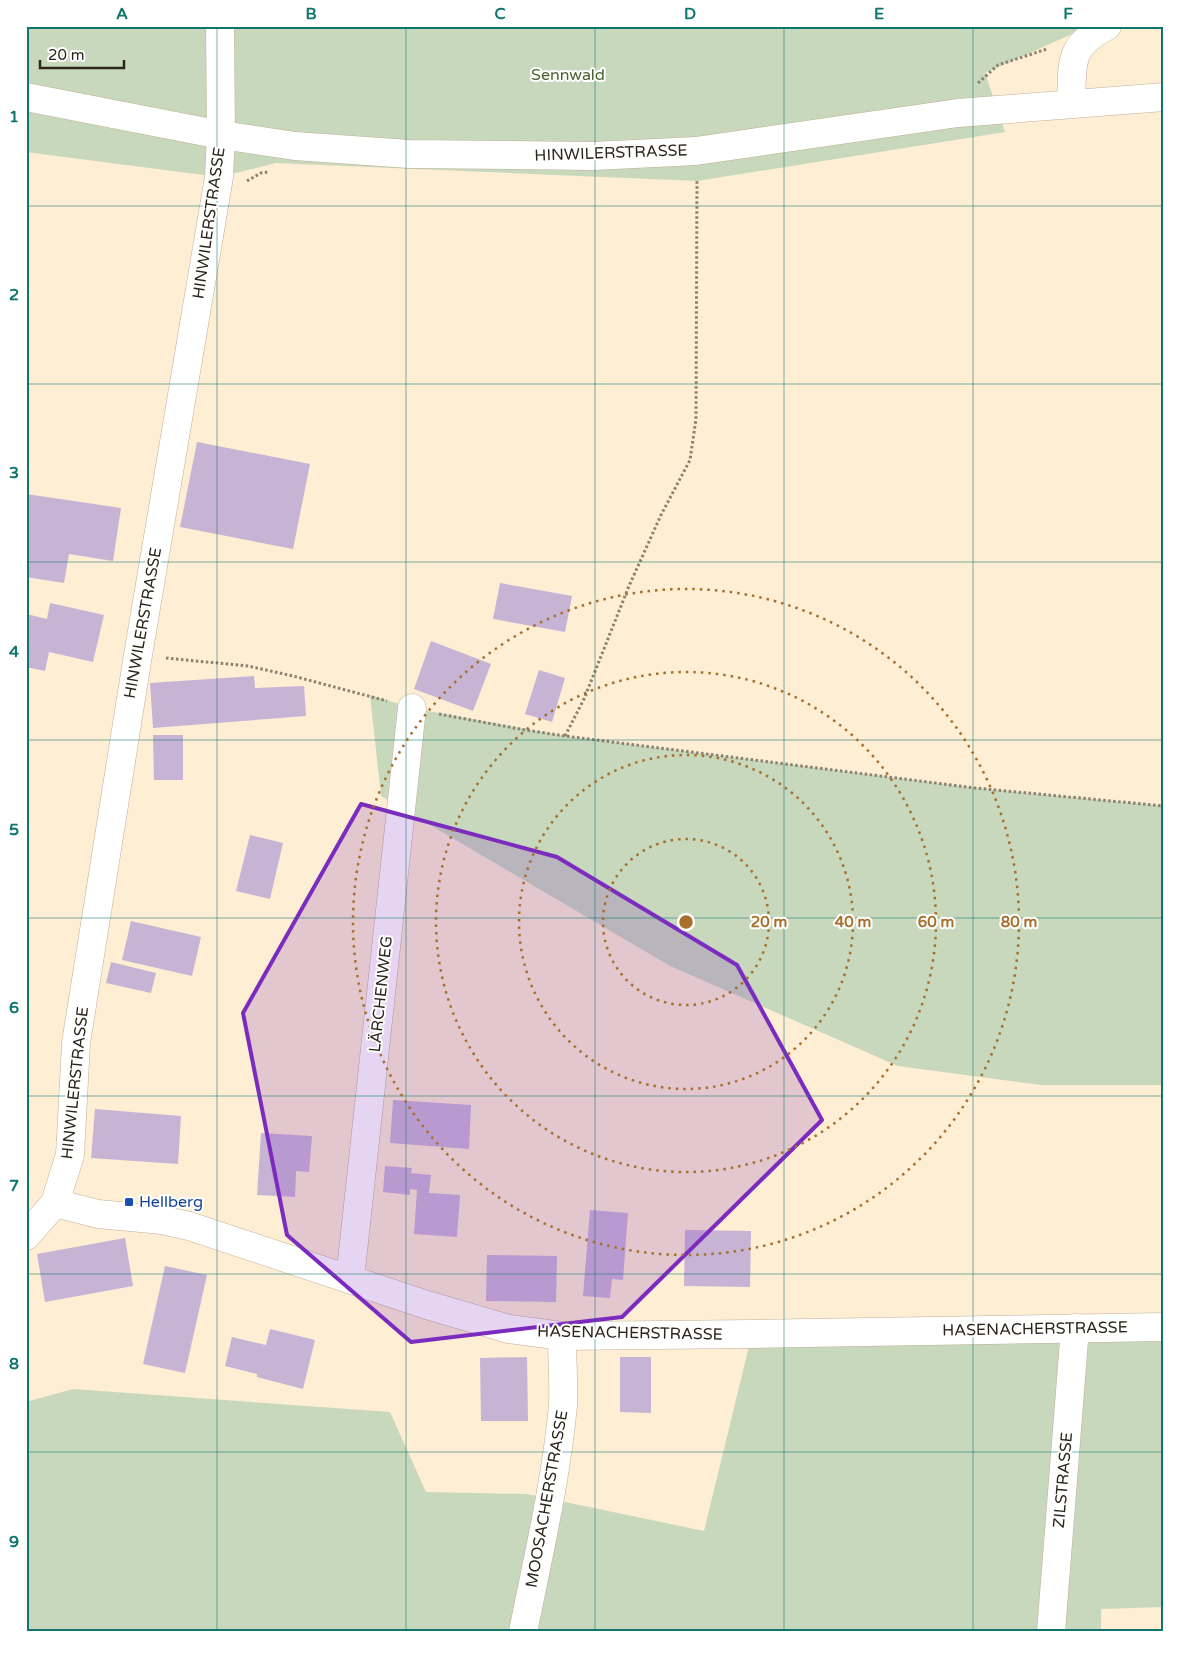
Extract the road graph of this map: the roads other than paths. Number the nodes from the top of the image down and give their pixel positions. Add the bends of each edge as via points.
1 (220, 26) edge
2 (1107, 26) edge
3 (26, 97) edge
4 (1164, 97) edge
5 (1071, 103) junction
6 (221, 135) junction
7 (412, 708) road end
8 (55, 1203) junction
9 (26, 1236) edge
10 (350, 1279) junction
11 (1164, 1327) edge
12 (1075, 1328) junction
13 (562, 1336) junction
14 (523, 1632) edge
15 (1051, 1632) edge

1 - 6 street
2 - 5 street via 1079,46 1073,61
3 - 6 street
4 - 5 street, HINWILERSTRASSE
5 - 6 street, HINWILERSTRASSE via 958,114 696,151 593,156 370,152 295,146
6 - 8 street, HINWILERSTRASSE via 219,177 76,1044 70,1155
7 - 10 street, LÄRCHENWEG
8 - 9 street, HINWILERSTRASSE
8 - 10 street, HASENACHERSTRASSE via 98,1214 189,1226
10 - 13 street, HASENACHERSTRASSE via 427,1306 509,1329
11 - 12 street, HASENACHERSTRASSE
12 - 13 street, HASENACHERSTRASSE
12 - 15 street, ZILSTRASSE
13 - 14 street, MOOSACHERSTRASSE via 563,1403 558,1442 550,1500

